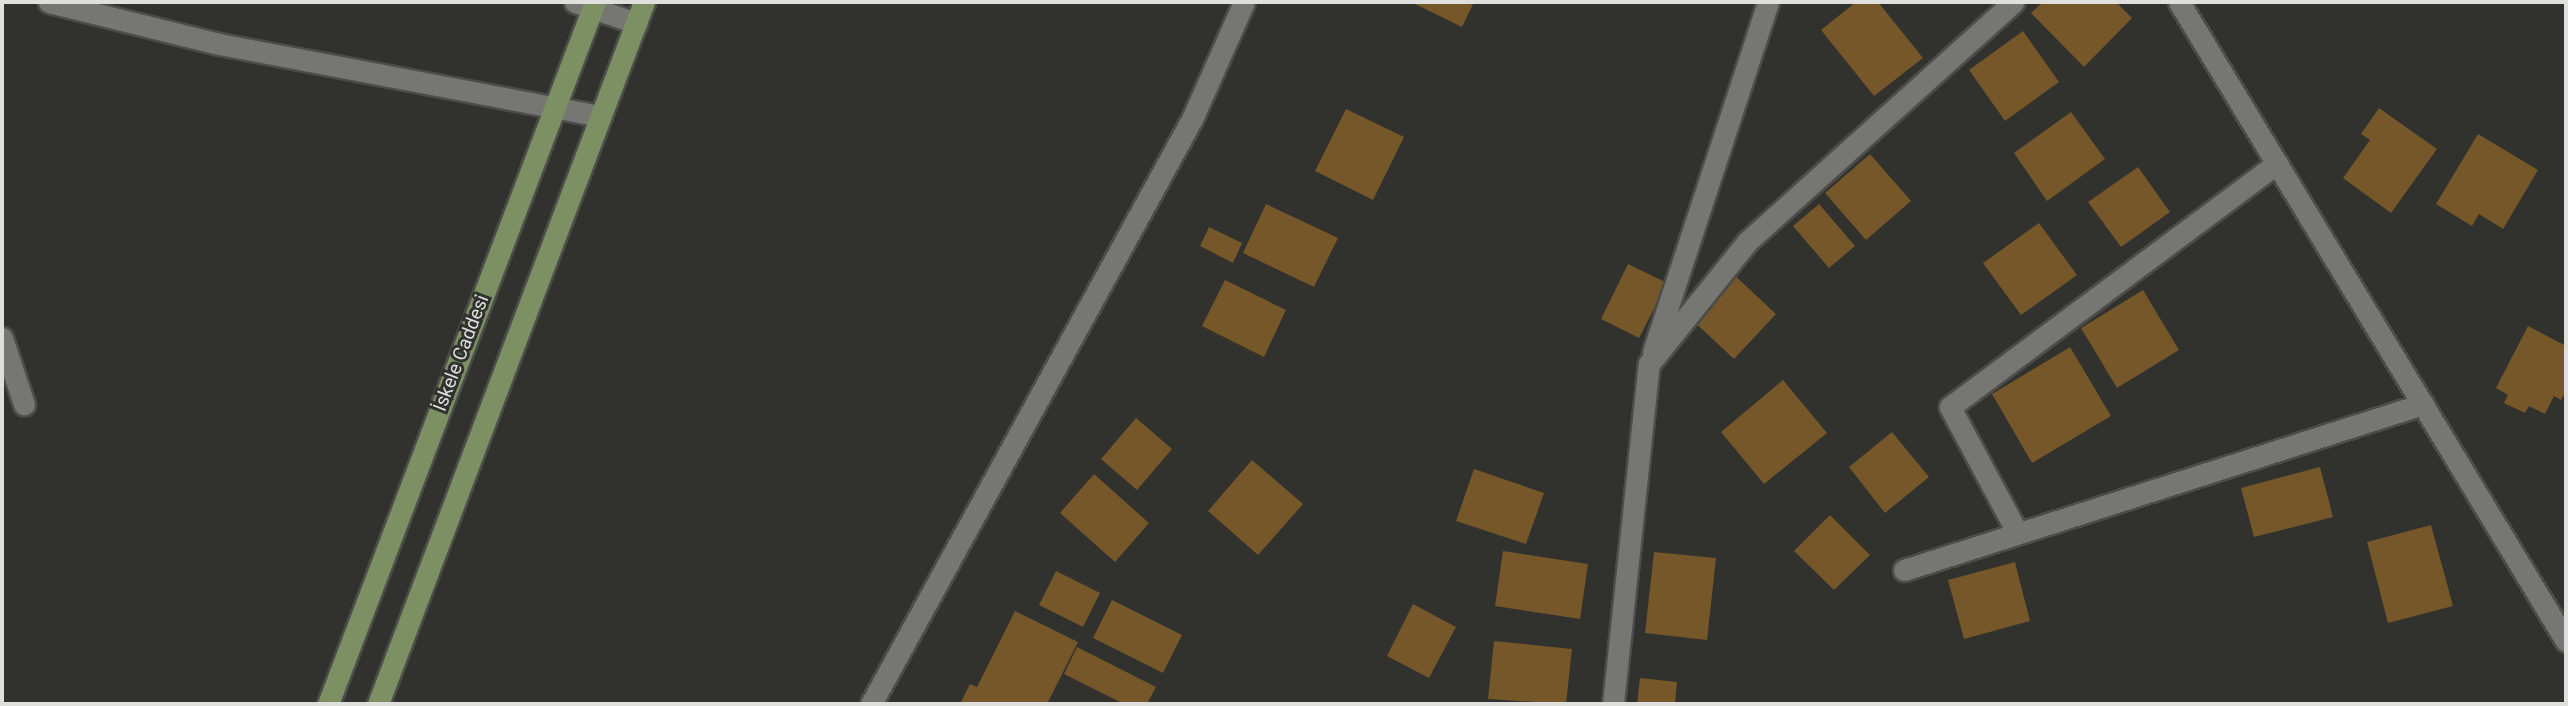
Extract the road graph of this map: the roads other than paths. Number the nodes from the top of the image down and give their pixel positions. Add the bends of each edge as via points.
1 (49, 2) edge
2 (645, 2) edge
3 (1244, 2) edge
4 (1768, 2) edge
5 (2013, 2) edge
6 (2179, 2) edge
7 (588, 4) edge
8 (636, 23) junction
9 (554, 107) junction
10 (600, 117) junction
11 (2277, 163) junction
12 (2, 338) edge
13 (1649, 364) junction
14 (24, 404) dead end
15 (2423, 404) junction
16 (2017, 532) junction
17 (1904, 570) dead end
18 (2566, 641) edge
19 (328, 704) edge
20 (378, 704) edge
21 (871, 704) edge
22 (1613, 704) edge

1 - 9 street via 219,44
2 - 8 main road
3 - 21 street via 1193,117
4 - 13 street
5 - 13 street via 1748,241
6 - 11 street
7 - 8 street
7 - 9 main road, İskele Caddesi
8 - 10 main road
9 - 10 street
9 - 19 main road, İskele Caddesi
10 - 20 main road
11 - 15 street
11 - 16 street via 1950,407
12 - 14 street
13 - 22 street
15 - 16 street
15 - 18 street
16 - 17 street

